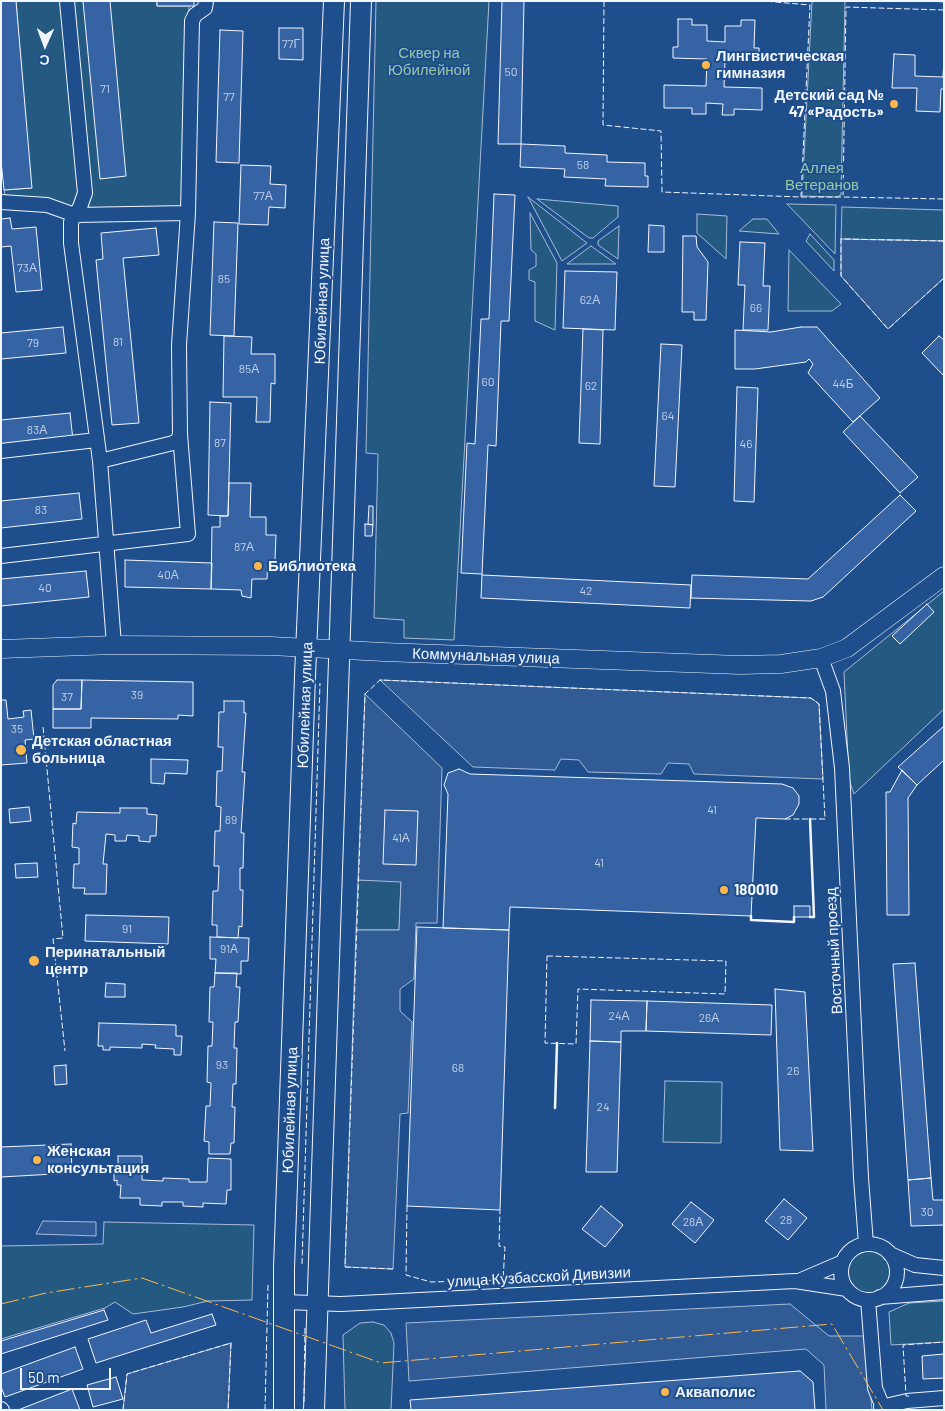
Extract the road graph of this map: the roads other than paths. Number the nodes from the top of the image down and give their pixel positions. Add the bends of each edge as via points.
1 (67, 1) edge
2 (206, 1) edge
3 (334, 1) edge
4 (361, 1) edge
5 (1, 202) edge
6 (188, 213) junction
7 (75, 215) junction
8 (180, 434) junction
9 (96, 440) junction
10 (1, 451) edge
11 (100, 461) junction
12 (107, 545) junction
13 (1, 556) edge
14 (944, 576) edge
15 (114, 645) junction
16 (307, 647) junction
17 (1, 649) edge
18 (340, 649) junction
19 (821, 658) junction
20 (866, 1244) junction
21 (890, 1254) junction
22 (843, 1262) junction
23 (944, 1268) edge
24 (795, 1281) junction
25 (847, 1289) junction
26 (944, 1292) edge
27 (874, 1298) junction
28 (284, 1302) junction
29 (316, 1304) junction
30 (944, 1398) edge
31 (882, 1409) edge
32 (284, 1410) edge
33 (314, 1410) edge

1 - 7 street via 85,193
2 - 6 street via 205,8 192,21
3 - 16 highway, Юбилейная улица
4 - 18 highway, Юбилейная улица
5 - 7 street via 47,205
6 - 7 street
6 - 8 street via 179,345
7 - 9 street via 71,222 71,243
8 - 11 street via 173,444
8 - 12 street via 188,534
9 - 10 street
9 - 11 street
11 - 12 street
12 - 13 street
12 - 15 street
14 - 19 main road, Коммунальная улица via 856,642
15 - 16 main road, Коммунальная улица
15 - 17 main road, Коммунальная улица
16 - 18 main road, Коммунальная улица
16 - 28 highway, Юбилейная улица
18 - 19 main road, Коммунальная улица via 740,665 781,664
18 - 29 highway, Юбилейная улица
19 - 20 street, Восточный проезд via 833,691 842,768
20 - 21 street via 875,1245
20 - 22 street, улица Кузбасской Дивизии via 850,1251
21 - 23 street via 915,1265
21 - 27 street via 896,1270 892,1288
22 - 24 street, улица Кузбасской Дивизии
22 - 25 street via 841,1274
24 - 25 street, улица Кузбасской Дивизии
24 - 29 street, улица Кузбасской Дивизии
25 - 27 street, улица Кузбасской Дивизии via 853,1295
26 - 27 street
27 - 31 street via 876,1388
28 - 29 street, улица Кузбасской Дивизии
28 - 32 highway, Юбилейная улица
29 - 33 highway, Юбилейная улица
30 - 31 street via 907,1401

